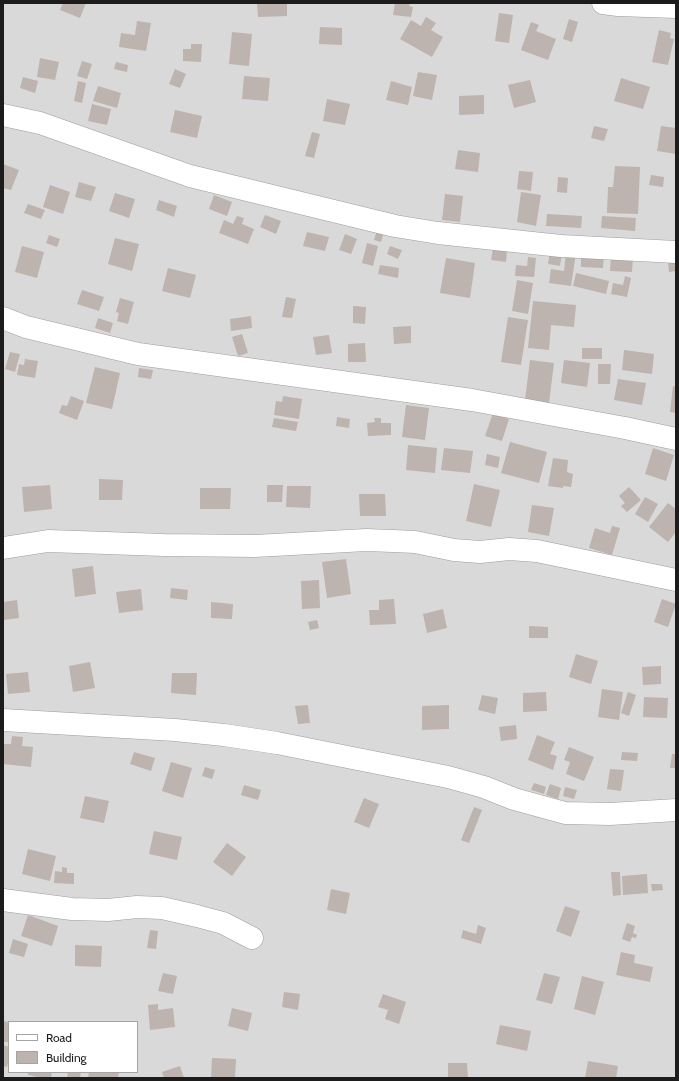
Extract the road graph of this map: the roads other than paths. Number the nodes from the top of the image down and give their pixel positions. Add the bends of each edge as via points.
1 (603, 3) edge
2 (676, 7) edge
3 (3, 115) edge
4 (676, 252) edge
5 (3, 318) edge
6 (676, 439) edge
7 (3, 548) edge
8 (676, 580) edge
9 (3, 720) edge
10 (676, 810) edge
11 (3, 900) edge
12 (252, 938) dead end

1 - 2 street
3 - 4 street via 40,123 190,176 395,226 561,246
5 - 6 street via 26,327 138,354 472,400
7 - 8 street via 48,541 255,546 393,540 480,552 537,551
9 - 10 street via 224,735 448,777 565,813 610,814
11 - 12 street via 72,909 162,908 223,923

